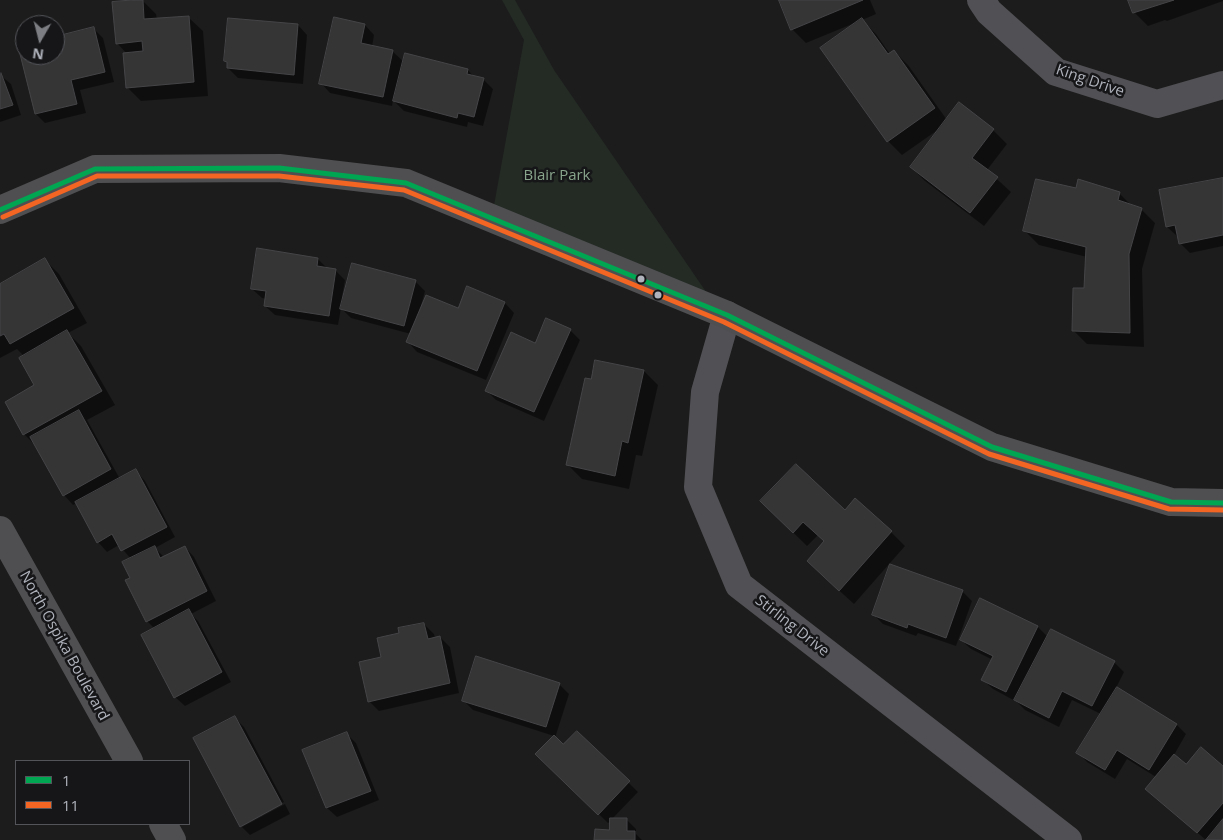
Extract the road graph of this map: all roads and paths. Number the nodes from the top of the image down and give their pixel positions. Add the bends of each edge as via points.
1 (981, 0) edge
2 (1223, 84) edge
3 (0, 210) edge
4 (727, 315) junction
5 (1223, 503) edge
6 (0, 530) edge
7 (128, 760) edge
8 (164, 825) edge
9 (172, 840) edge
10 (1068, 840) edge

1 - 2 street, King Drive via 989,12 1056,72 1157,104
3 - 4 street via 95,169 279,168 406,183
4 - 5 street via 992,447 1171,502
4 - 10 street, Stirling Drive via 705,392 698,487 739,585
6 - 7 street, North Ospika Boulevard
8 - 9 street

